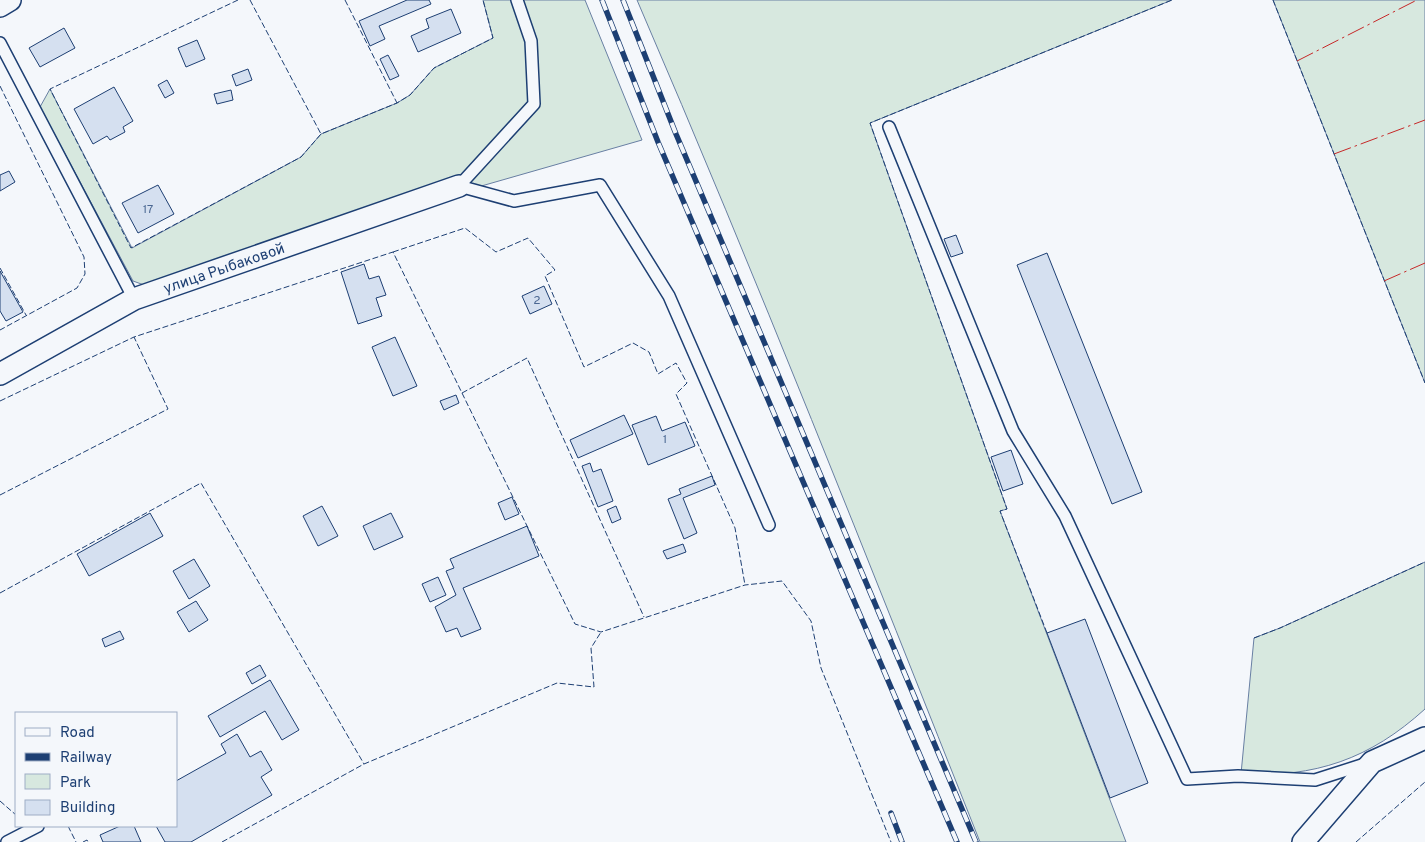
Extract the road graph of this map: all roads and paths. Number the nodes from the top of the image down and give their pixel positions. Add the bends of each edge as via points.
1 (10, 0) edge
2 (517, 0) edge
3 (0, 6) edge
4 (0, 43) edge
5 (889, 127) dead end
6 (459, 186) junction
7 (134, 299) junction
8 (0, 374) edge
9 (768, 525) dead end
10 (1425, 738) edge
11 (1372, 762) junction
12 (36, 827) edge
13 (7, 842) edge
14 (1303, 842) edge

1 - 3 street
2 - 6 lane via 531,41 534,104
4 - 7 lane
5 - 11 lane via 1013,431 1065,516 1187,779 1238,776 1315,780
6 - 7 street, улица Рыбаковой
6 - 9 lane via 514,201 600,185 669,296
7 - 8 street, улица Рыбаковой
10 - 11 street
11 - 14 street
12 - 13 lane

